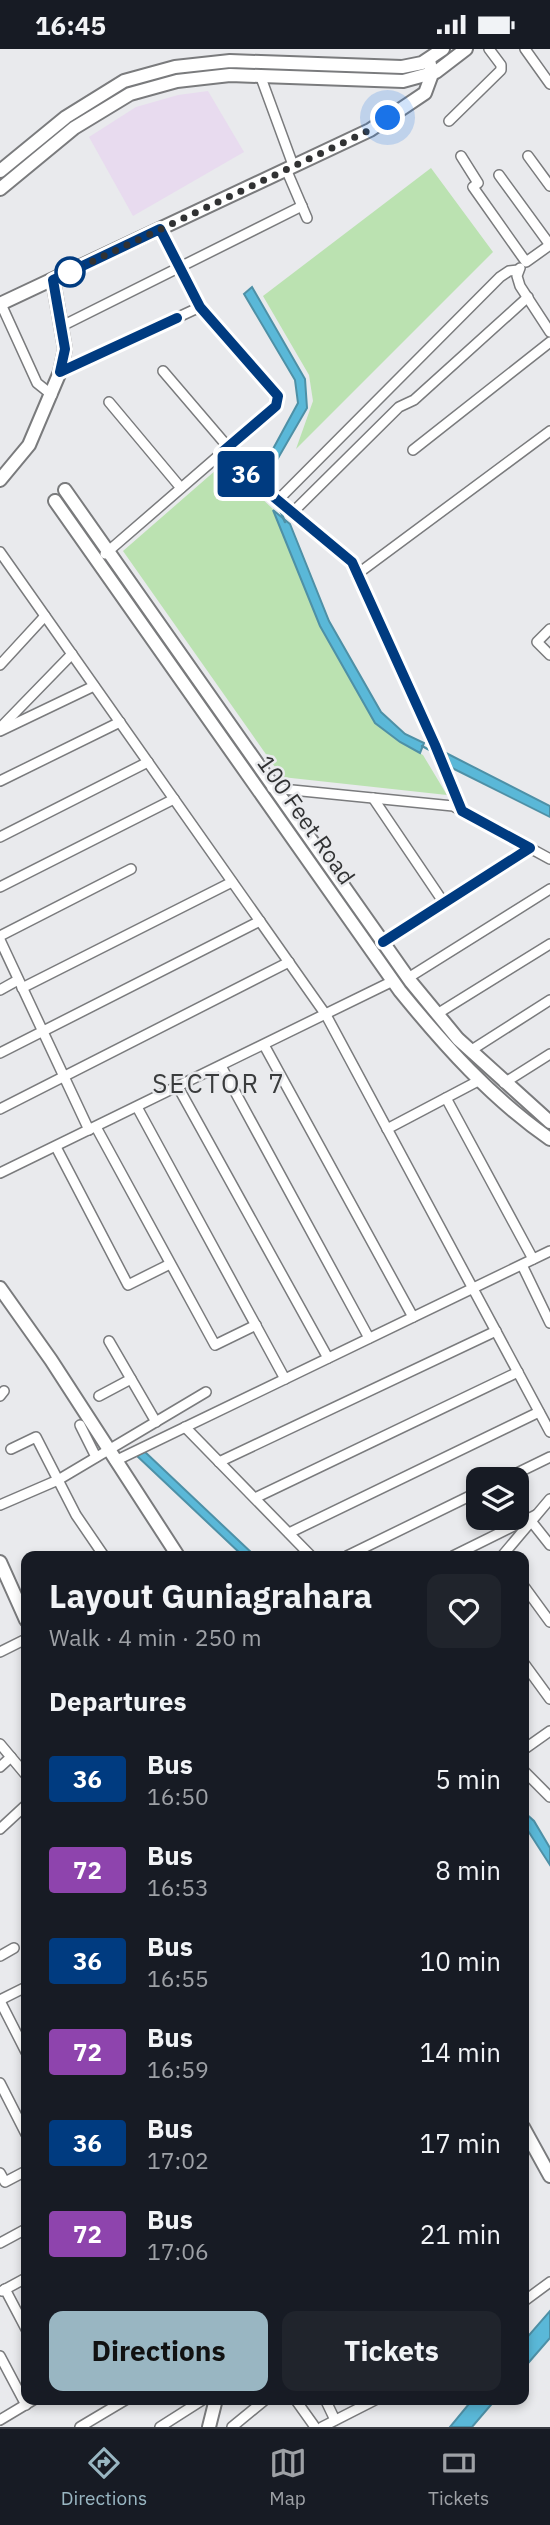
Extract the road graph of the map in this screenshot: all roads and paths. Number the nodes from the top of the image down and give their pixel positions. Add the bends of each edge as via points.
1 (443, 49) edge
2 (466, 49) edge
3 (489, 49) edge
4 (525, 49) edge
5 (429, 60) junction
6 (432, 74) junction
7 (260, 75) junction
8 (550, 84) edge
9 (449, 121) dead end
10 (461, 156) dead end
11 (528, 156) dead end
12 (289, 167) junction
13 (0, 171) edge
14 (499, 175) dead end
15 (550, 186) edge
16 (0, 189) edge
17 (302, 206) junction
18 (307, 218) dead end
19 (160, 229) junction
20 (550, 245) edge
21 (526, 262) junction
22 (182, 268) junction
23 (518, 270) junction
24 (53, 280) junction
25 (528, 297) junction
26 (1, 304) edge
27 (200, 307) junction
28 (62, 327) junction
29 (550, 332) edge
30 (550, 342) edge
31 (163, 371) dead end
32 (60, 372) junction
33 (51, 395) junction
34 (109, 402) dead end
35 (550, 432) edge
36 (224, 450) junction
37 (413, 450) dead end
38 (0, 480) edge
39 (181, 488) junction
40 (65, 490) dead end
41 (55, 501) dead end
42 (278, 501) junction
43 (290, 511) junction
44 (108, 551) junction
45 (0, 552) edge
46 (97, 560) junction
47 (356, 575) junction
48 (45, 616) junction
49 (550, 629) edge
50 (72, 654) junction
51 (550, 655) edge
52 (0, 665) edge
53 (94, 686) junction
54 (120, 722) junction
55 (0, 730) edge
56 (148, 762) junction
57 (0, 781) edge
58 (257, 787) junction
59 (276, 789) junction
60 (373, 798) junction
61 (174, 799) junction
62 (462, 811) junction
63 (0, 837) edge
64 (530, 848) junction
65 (550, 859) edge
66 (131, 869) dead end
67 (232, 882) junction
68 (0, 887) edge
69 (550, 889) edge
70 (444, 903) junction
71 (260, 921) junction
72 (0, 938) edge
73 (383, 942) junction
74 (550, 944) edge
75 (289, 962) junction
76 (408, 978) junction
77 (393, 981) junction
78 (20, 984) junction
79 (0, 990) edge
80 (550, 1000) edge
81 (437, 1014) junction
82 (326, 1015) junction
83 (43, 1031) junction
84 (264, 1045) junction
85 (470, 1051) junction
86 (0, 1053) edge
87 (550, 1054) edge
88 (221, 1066) junction
89 (64, 1077) junction
90 (480, 1080) junction
91 (504, 1083) junction
92 (178, 1087) junction
93 (446, 1098) junction
94 (137, 1107) junction
95 (0, 1109) edge
96 (547, 1115) edge
97 (92, 1129) junction
98 (387, 1129) junction
99 (550, 1139) edge
100 (56, 1147) junction
101 (0, 1173) edge
102 (550, 1251) edge
103 (533, 1259) junction
104 (170, 1264) junction
105 (522, 1265) junction
106 (0, 1287) edge
107 (473, 1288) junction
108 (413, 1317) junction
109 (550, 1322) edge
110 (256, 1325) junction
111 (496, 1331) junction
112 (369, 1338) junction
113 (109, 1341) dead end
114 (328, 1358) junction
115 (518, 1372) junction
116 (285, 1379) junction
117 (131, 1380) junction
118 (206, 1392) dead end
119 (99, 1396) dead end
120 (539, 1412) junction
121 (156, 1422) junction
122 (80, 1425) dead end
123 (185, 1427) junction
124 (550, 1432) edge
125 (11, 1448) dead end
126 (112, 1456) junction
127 (96, 1457) junction
128 (550, 1457) edge
129 (219, 1462) junction
130 (529, 1467) edge
131 (58, 1480) junction
132 (255, 1498) junction
133 (466, 1498) edge
134 (550, 1499) edge
135 (0, 1505) edge
136 (534, 1518) junction
137 (289, 1533) junction
138 (550, 1545) edge
139 (101, 1551) edge
140 (175, 1551) edge
141 (307, 1551) edge
142 (357, 1551) edge
143 (464, 1551) edge
144 (506, 1551) edge
145 (0, 1562) edge
146 (529, 1593) edge
147 (21, 1606) edge
148 (550, 1622) edge
149 (21, 1642) edge
150 (0, 1652) edge
151 (529, 1670) edge
152 (550, 1699) edge
153 (550, 1731) edge
154 (0, 1744) edge
155 (529, 1747) edge
156 (11, 1756) junction
157 (0, 1767) edge
158 (21, 1769) edge
159 (529, 1776) edge
160 (550, 1797) edge
161 (21, 1810) edge
162 (0, 1829) edge
163 (14, 1948) dead end
164 (0, 1956) edge
165 (21, 1990) edge
166 (0, 2001) edge
167 (21, 2042) edge
168 (0, 2083) edge
169 (21, 2124) edge
170 (529, 2138) edge
171 (0, 2173) edge
172 (21, 2174) edge
173 (550, 2176) edge
174 (21, 2231) edge
175 (1, 2240) edge
176 (21, 2280) edge
177 (550, 2282) edge
178 (2, 2290) edge
179 (529, 2297) edge
180 (21, 2321) edge
181 (0, 2357) edge
182 (21, 2396) edge
183 (26, 2405) edge
184 (117, 2405) edge
185 (195, 2405) edge
186 (214, 2405) edge
187 (259, 2405) edge
188 (299, 2405) edge
189 (328, 2405) edge
190 (365, 2405) edge
191 (0, 2420) edge
192 (335, 2420) junction
193 (80, 2427) edge
194 (160, 2427) edge
195 (209, 2427) edge
196 (232, 2427) edge
197 (315, 2427) edge
198 (322, 2427) edge

1 - 5 main road
2 - 6 main road
3 - 9 street via 501,70
4 - 8 street
5 - 6 main road
5 - 13 main road via 402,67 230,61 175,67 124,81 66,117
6 - 7 main road via 403,81
6 - 12 main road via 425,93 370,130
7 - 12 street
7 - 16 main road via 177,81 130,94 74,128
10 - 21 street via 478,183 473,187
11 - 15 street
12 - 17 street
12 - 19 main road
14 - 20 street
17 - 18 street
17 - 22 street
19 - 22 street
19 - 24 main road
20 - 21 street
21 - 23 street
22 - 27 street
22 - 28 street
23 - 25 street via 520,286
23 - 42 street via 500,277
24 - 26 main road
24 - 28 main road
25 - 29 street
25 - 43 street via 414,400 399,407
26 - 33 street via 37,383
27 - 32 street
27 - 36 street via 278,396 276,406
28 - 32 main road via 65,349
30 - 37 street
31 - 36 street
32 - 33 main road
33 - 38 main road via 29,445
34 - 39 street
35 - 47 street
36 - 39 street
36 - 42 street
39 - 44 street
40 - 44 main road, 100 Feet Road
41 - 46 main road, 100 Feet Road
42 - 43 street
43 - 47 street via 352,562
44 - 46 street
44 - 59 main road, 100 Feet Road
45 - 48 street
46 - 58 main road, 100 Feet Road
47 - 62 street
48 - 50 street
48 - 52 street
49 - 51 street via 537,642
50 - 53 street
50 - 55 street
53 - 54 street
53 - 55 street
54 - 56 street
54 - 57 street
56 - 61 street
56 - 63 street
58 - 59 street
58 - 77 main road, 100 Feet Road
59 - 60 street
59 - 73 main road, 100 Feet Road
60 - 62 street via 453,806
60 - 70 street
61 - 67 street
61 - 68 street
62 - 64 street
64 - 65 street
64 - 70 street
66 - 72 street
67 - 71 street
67 - 78 street
69 - 76 street
70 - 73 street
71 - 75 street
71 - 83 street
72 - 78 street
73 - 76 main road, 100 Feet Road
74 - 81 street
75 - 82 street
75 - 89 street
76 - 81 main road, 100 Feet Road
77 - 82 street
77 - 90 main road, 100 Feet Road via 447,1049
78 - 79 street
78 - 83 street
80 - 85 street
81 - 85 main road, 100 Feet Road
82 - 84 street
82 - 98 street
83 - 86 street
83 - 89 street
84 - 88 street
84 - 108 street
85 - 91 main road, 100 Feet Road
87 - 91 street
88 - 92 street
88 - 112 street
89 - 95 street
89 - 97 street
90 - 93 street
90 - 99 main road, 100 Feet Road
91 - 96 main road, 100 Feet Road
92 - 94 street
92 - 114 street
93 - 98 street
93 - 103 street
94 - 97 street
94 - 110 street
97 - 100 street
97 - 104 street
98 - 107 street
100 - 101 street
100 - 104 street via 128,1285
102 - 103 street
103 - 105 street
104 - 110 street via 215,1345
105 - 107 street
105 - 109 street
106 - 126 main road
107 - 108 street
107 - 111 street
108 - 112 street
110 - 116 street
111 - 115 street
111 - 129 street
112 - 114 street
113 - 117 street
114 - 116 street
115 - 120 street
115 - 132 street
116 - 123 street
117 - 119 street
117 - 121 street
118 - 121 street
120 - 124 street
120 - 137 street
121 - 126 street
122 - 127 street
123 - 126 street
123 - 129 street
125 - 131 street via 36,1437
126 - 127 street
126 - 140 main road
127 - 131 street
128 - 130 street
129 - 132 street
131 - 135 street
131 - 139 street
132 - 137 street
133 - 142 street
134 - 136 street
136 - 138 street
136 - 143 street
136 - 144 street
137 - 141 street
145 - 147 main road
146 - 148 street
149 - 150 street
151 - 152 street
153 - 155 street
154 - 156 street
156 - 157 street
156 - 158 street
159 - 160 street
161 - 162 street
163 - 164 street
165 - 166 street
166 - 167 street
168 - 169 street
170 - 173 main road
171 - 172 street via 5,2182
174 - 175 street
176 - 178 street
177 - 179 street
178 - 180 street
181 - 182 street
183 - 191 street
184 - 193 street
185 - 194 street
186 - 195 main road
187 - 196 street
188 - 197 street
189 - 192 street
190 - 192 street
192 - 198 street

